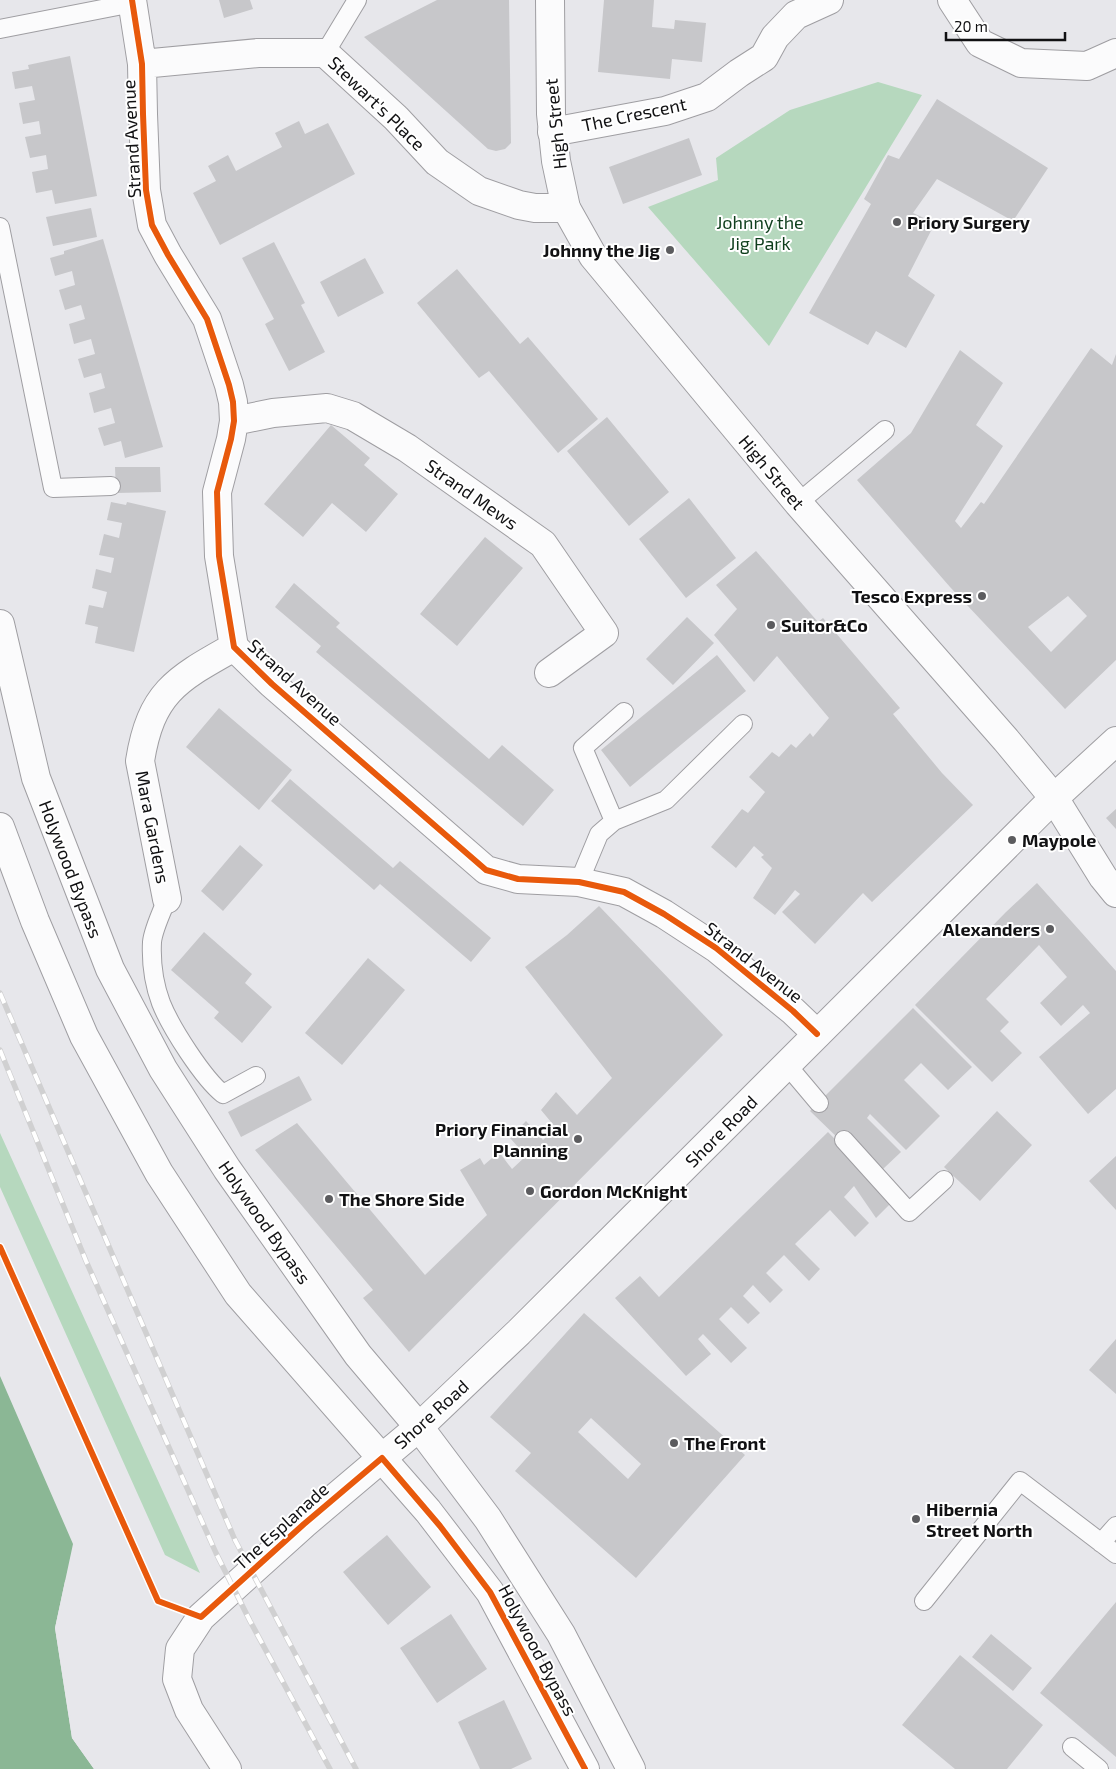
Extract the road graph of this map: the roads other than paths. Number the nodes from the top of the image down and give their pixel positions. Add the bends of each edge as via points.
1 (357, 0) edge
2 (550, 0) edge
3 (829, 0) edge
4 (952, 0) edge
5 (132, 1) edge
6 (0, 29) edge
7 (325, 53) junction
8 (1116, 53) edge
9 (142, 64) junction
10 (552, 132) junction
11 (566, 208) junction
12 (0, 228) edge
13 (234, 420) junction
14 (885, 430) dead end
15 (111, 486) dead end
16 (798, 503) junction
17 (0, 624) edge
18 (234, 647) junction
19 (549, 673) dead end
20 (624, 712) dead end
21 (744, 724) dead end
22 (1116, 741) edge
23 (1054, 798) junction
24 (614, 821) junction
25 (0, 827) edge
26 (579, 882) junction
27 (1116, 893) edge
28 (167, 899) joint
29 (817, 1034) junction
30 (787, 1065) junction
31 (256, 1076) dead end
32 (819, 1103) dead end
33 (844, 1140) dead end
34 (944, 1180) dead end
35 (419, 1427) junction
36 (382, 1458) junction
37 (1116, 1526) edge
38 (1101, 1543) junction
39 (1116, 1554) edge
40 (924, 1600) dead end
41 (1072, 1748) dead end
42 (227, 1769) edge
43 (584, 1769) edge
44 (631, 1769) edge
45 (1099, 1769) edge

1 - 7 lane
2 - 10 main road, High Street
3 - 10 main road, The Crescent via 796,15 775,37 764,57 707,97 665,111
4 - 8 main road via 980,42 1021,63 1087,66
5 - 6 lane
5 - 9 main road, Strand Avenue
7 - 9 main road, Stewart's Place via 258,53
7 - 11 main road, Stewart's Place via 396,118 437,162 479,191 519,205
9 - 13 main road, Strand Avenue via 146,190 152,226 207,319 229,385
10 - 11 main road, High Street
11 - 16 main road, High Street via 593,256
12 - 15 lane via 53,488
13 - 18 main road, Strand Avenue via 217,492 220,556
13 - 19 main road, Strand Mews via 326,408 353,416 407,448 543,544 604,633
14 - 16 lane
16 - 23 main road, High Street
17 - 35 main road, Holywood Bypass via 36,778 110,969 163,1069 227,1169 358,1354
18 - 26 main road, Strand Avenue via 272,684 486,870 518,879
18 - 28 main road, Mara Gardens via 174,684 151,718 144,739 140,761
20 - 24 lane via 583,748
21 - 24 lane via 666,800
22 - 23 main road, Shore Road
23 - 27 main road, High Street
23 - 29 main road, Shore Road
24 - 26 lane via 599,834
25 - 36 main road, Holywood Bypass via 35,921 84,1036 159,1173 238,1294
26 - 29 main road, Strand Avenue via 624,892 664,914 716,948 793,1010
28 - 31 lane via 152,940 153,970 161,1003 182,1043 223,1094
29 - 30 main road, Shore Road
30 - 32 lane
30 - 35 main road, Shore Road
33 - 34 lane via 909,1212
35 - 36 main road, Shore Road
35 - 44 main road, Holywood Bypass via 488,1519 561,1634
36 - 42 main road, The Esplanade via 201,1617 180,1649 177,1678 180,1686 190,1710
36 - 43 main road, Holywood Bypass via 490,1592
37 - 38 lane
38 - 39 lane
38 - 40 lane via 1020,1481
41 - 45 lane

